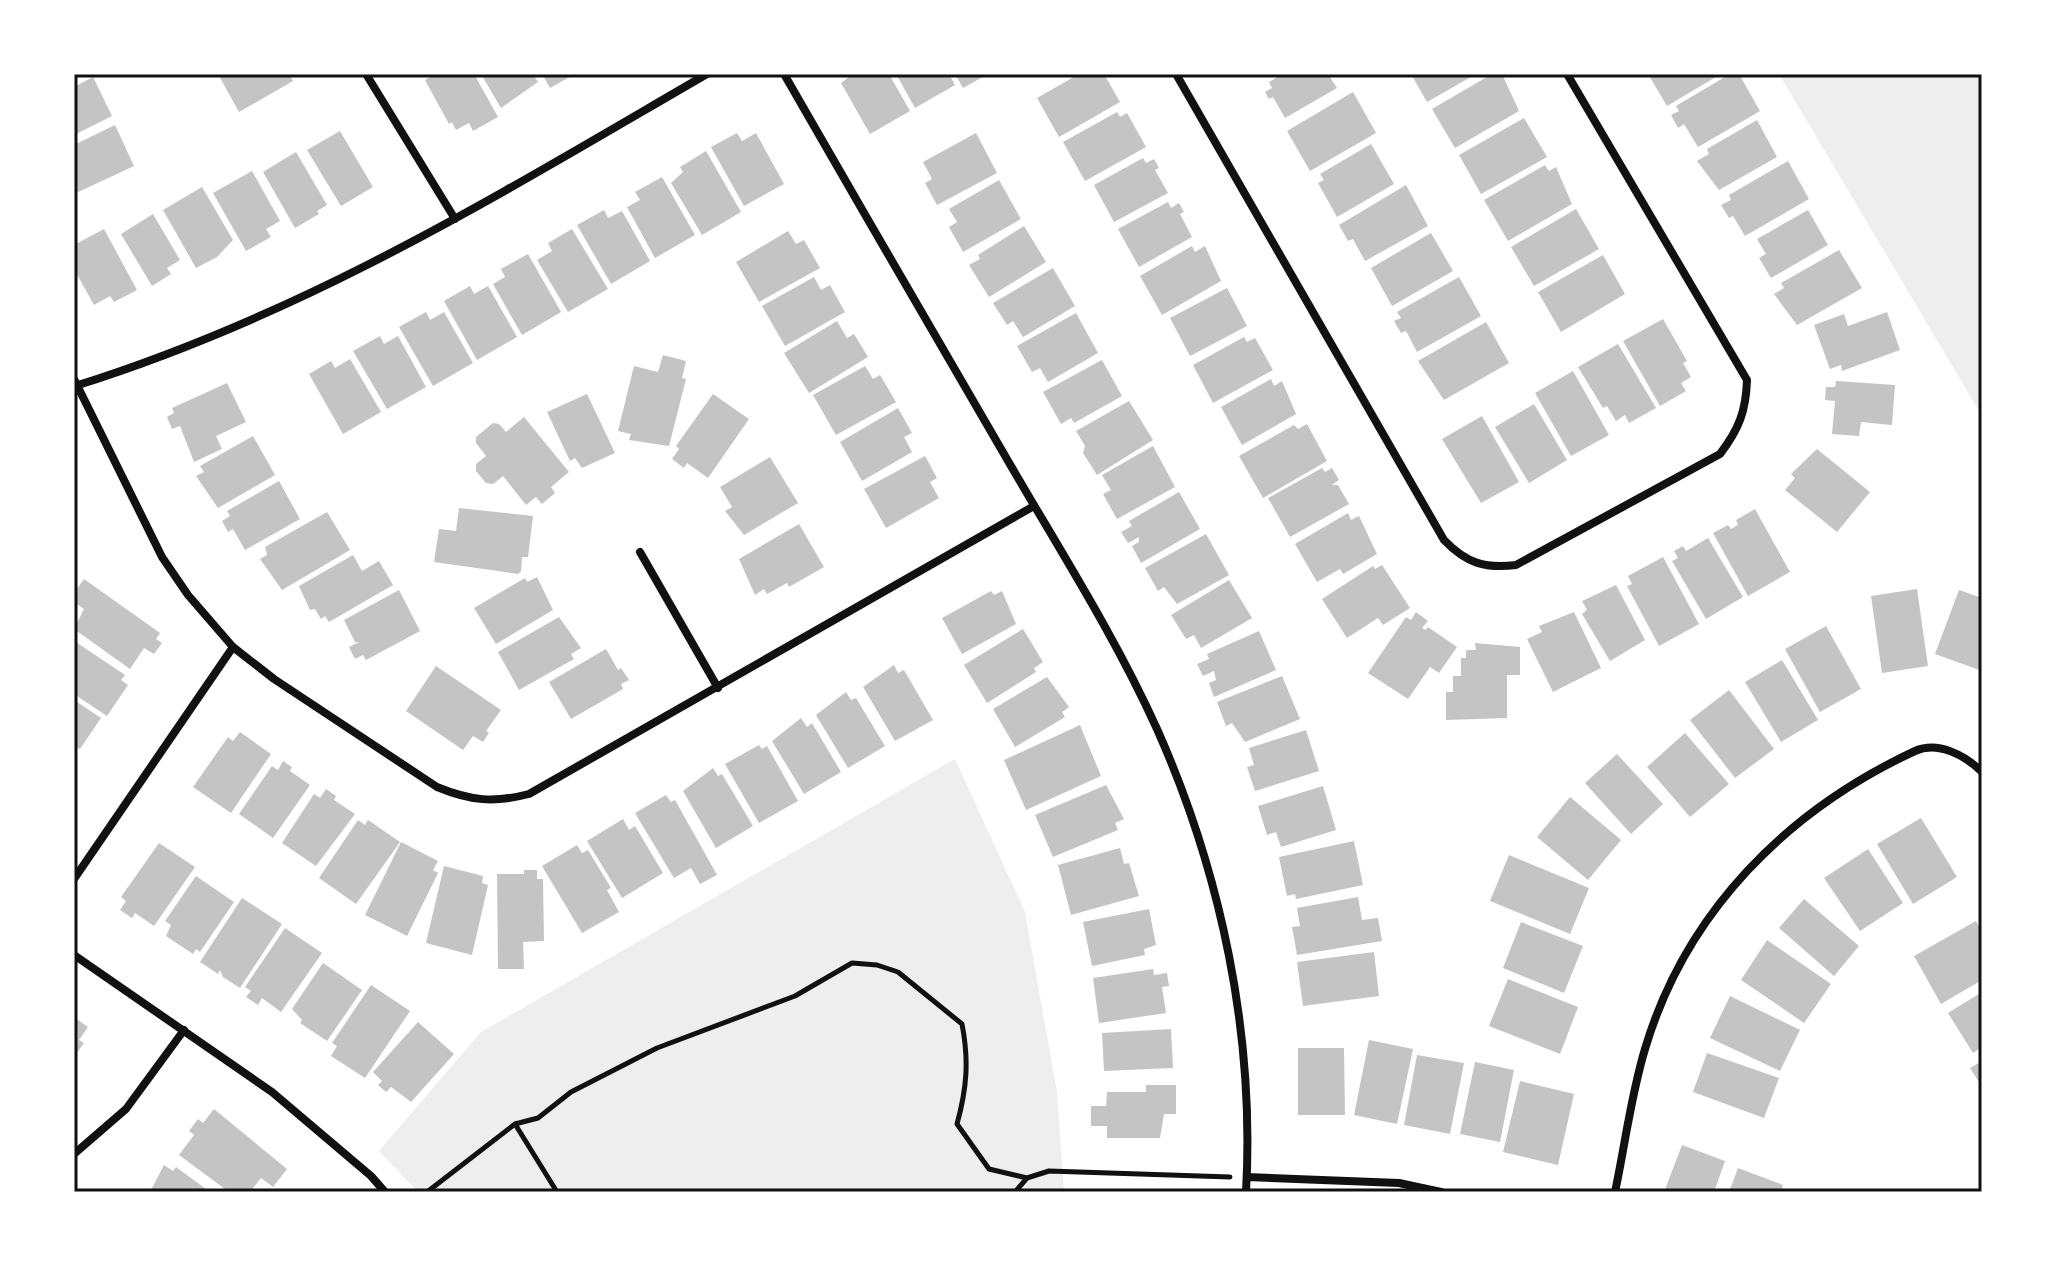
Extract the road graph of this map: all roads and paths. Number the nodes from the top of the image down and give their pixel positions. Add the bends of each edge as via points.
1 (366, 74) edge
2 (707, 74) edge
3 (784, 74) edge
4 (1176, 74) edge
5 (1567, 74) edge
6 (455, 219) junction
7 (75, 383) edge
8 (1034, 506) junction
9 (640, 552) dead end
10 (233, 647) junction
11 (718, 688) junction
12 (1982, 772) edge
13 (74, 879) edge
14 (74, 955) edge
15 (184, 1030) junction
16 (515, 1124) junction
17 (74, 1154) edge
18 (1247, 1177) junction
19 (1027, 1178) junction
20 (385, 1192) edge
21 (427, 1192) edge
22 (557, 1192) edge
23 (1015, 1192) edge
24 (1246, 1192) edge
25 (1441, 1192) edge
26 (1615, 1192) edge

1 - 6 street
2 - 6 street
3 - 8 street
4 - 5 street via 1444,540 1476,565 1496,568 1516,565 1720,454 1746,407 1747,380
6 - 7 street via 269,314 175,352
7 - 10 street via 162,557
8 - 11 street
8 - 18 street via 1137,687 1200,842 1233,979 1242,1049
9 - 11 street
10 - 11 street via 424,779 467,800 498,802 529,794
10 - 13 street
12 - 26 street via 1946,749 1924,747 1850,783 1773,841 1738,879 1681,960 1661,1006 1645,1049
14 - 15 street
15 - 17 street via 126,1109
15 - 20 street via 272,1092
16 - 19 path via 538,1118 571,1092 657,1048 783,1002 852,963 877,965 898,972 962,1024 967,1087 957,1124 989,1169
16 - 21 path
16 - 22 path
18 - 19 path via 1049,1171
18 - 24 street
18 - 25 street via 1399,1183
19 - 23 path

